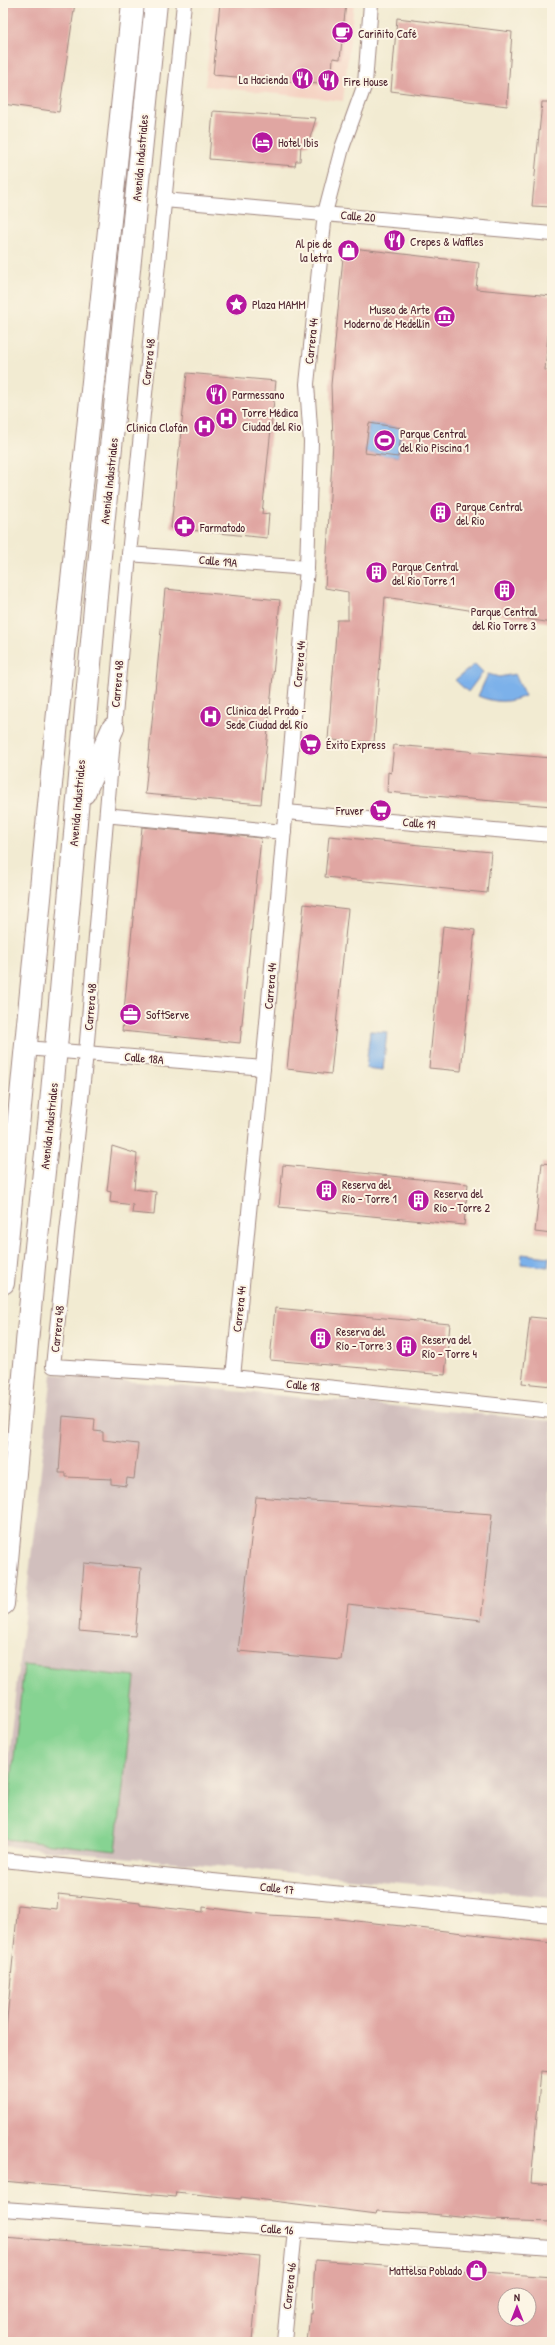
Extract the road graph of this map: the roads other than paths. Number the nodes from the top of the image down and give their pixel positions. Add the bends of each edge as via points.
1 (133, 3) edge
2 (156, 3) edge
3 (184, 3) edge
4 (371, 3) edge
5 (164, 200) junction
6 (325, 213) junction
7 (552, 234) edge
8 (129, 554) junction
9 (307, 568) junction
10 (113, 728) junction
11 (76, 809) junction
12 (286, 812) junction
13 (114, 816) dead end
14 (284, 832) junction
15 (552, 835) edge
16 (26, 1048) junction
17 (56, 1050) junction
18 (86, 1053) junction
19 (263, 1068) junction
20 (3, 1283) edge
21 (53, 1366) joint
22 (233, 1377) junction
23 (552, 1411) edge
24 (3, 1604) edge
25 (3, 1860) edge
26 (552, 1915) edge
27 (3, 2209) edge
28 (295, 2230) junction
29 (552, 2248) edge
30 (284, 2342) edge

1 - 16 main road, Avenida Industriales via 58,706
2 - 11 main road, Avenida Industriales
3 - 5 street, Carrera 48
4 - 6 street, Carrera 44 via 365,84 342,148
5 - 6 street, Calle 20
5 - 8 street, Carrera 48
6 - 7 street, Calle 20
6 - 9 street, Carrera 44 via 307,384 311,442
8 - 9 street, Calle 19A
8 - 10 street, Carrera 48
9 - 12 street, Carrera 44
10 - 11 main road
10 - 18 street, Carrera 48
11 - 17 main road, Avenida Industriales
12 - 14 street, Carrera 44
12 - 15 street, Calle 19
13 - 14 street
14 - 19 street, Carrera 44
16 - 17 street, Calle 18A
16 - 20 main road, Avenida Industriales
17 - 18 street, Calle 18A
17 - 24 main road, Avenida Industriales
18 - 19 street, Calle 18A
18 - 21 street, Carrera 48
19 - 22 street, Carrera 44
21 - 22 street, Calle 18
22 - 23 street, Calle 18
25 - 26 street, Calle 17
27 - 28 street, Calle 16
28 - 29 street, Calle 16
28 - 30 street, Carrera 46

